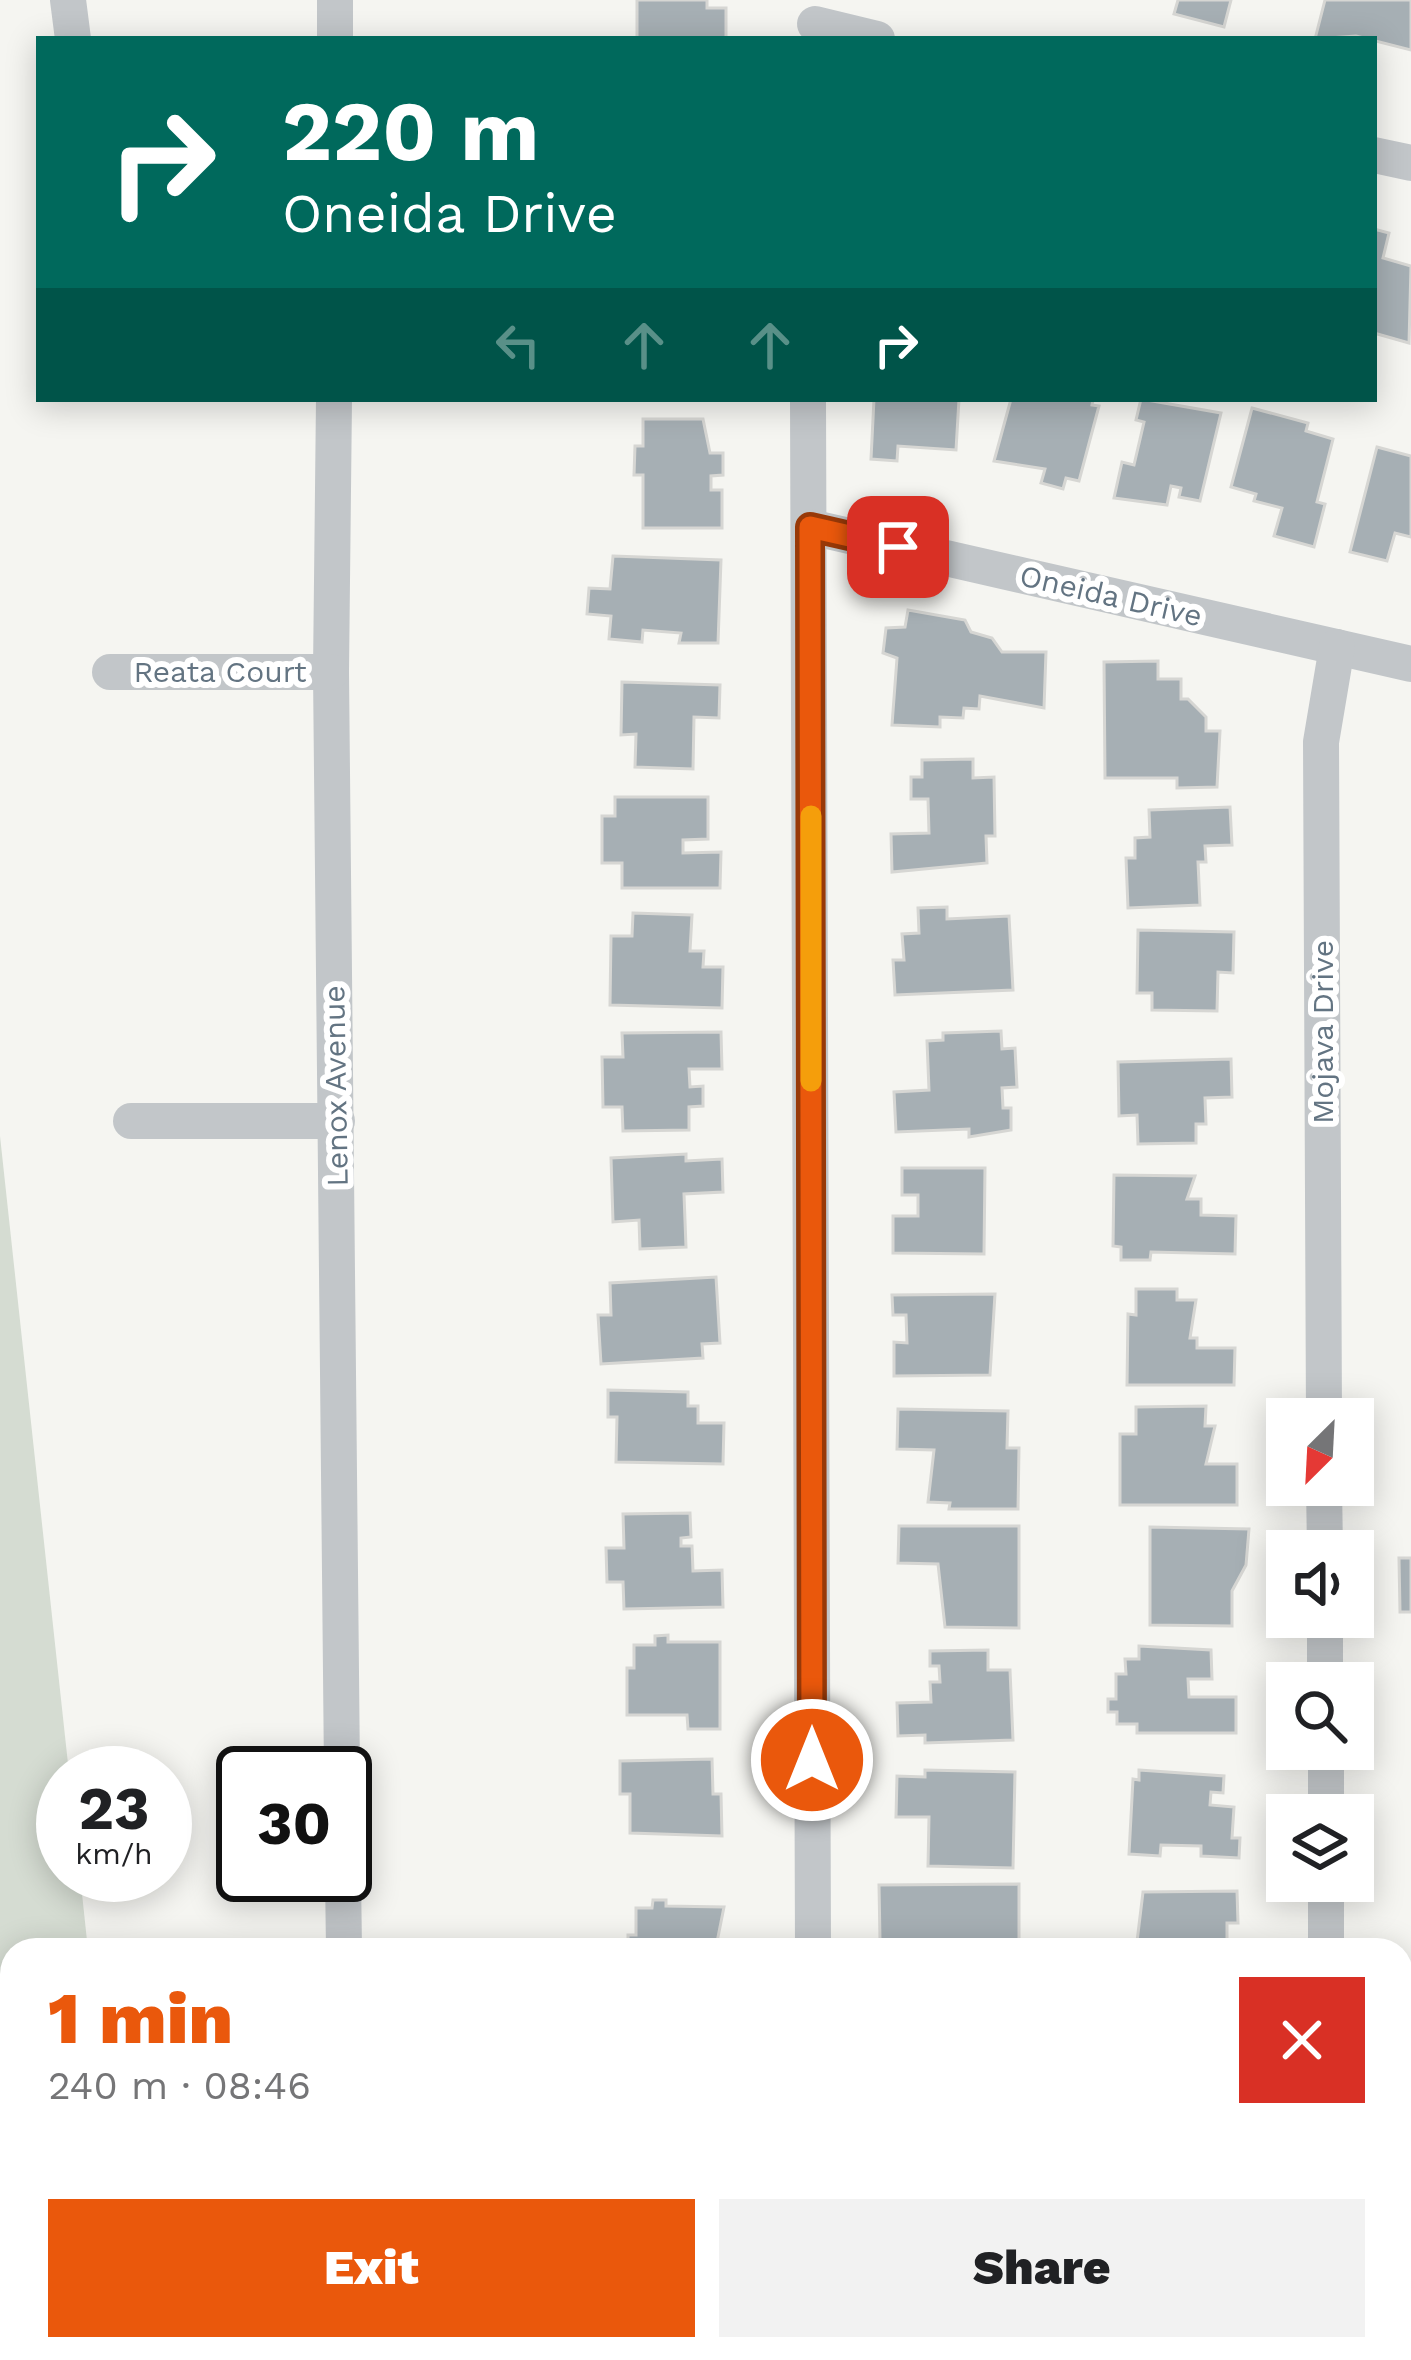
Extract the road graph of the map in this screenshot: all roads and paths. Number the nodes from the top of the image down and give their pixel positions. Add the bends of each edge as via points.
1 (68, 0) edge
2 (335, 0) edge
3 (814, 21) edge
4 (73, 36) edge
5 (335, 36) edge
6 (866, 36) edge
7 (1377, 155) edge
8 (1411, 163) edge
9 (334, 402) edge
10 (808, 402) edge
11 (810, 527) junction
12 (1337, 647) junction
13 (1411, 664) edge
14 (110, 672) dead end
15 (331, 672) junction
16 (131, 1121) dead end
17 (337, 1121) junction
18 (1324, 1398) edge
19 (342, 1746) edge
20 (343, 1902) edge
21 (1326, 1902) edge
22 (344, 1938) edge
23 (813, 1938) edge
24 (1326, 1938) edge

1 - 4 street
2 - 5 street
3 - 6 street
7 - 8 street
9 - 15 street, Lenox Avenue
10 - 11 street
11 - 12 street, Oneida Drive
11 - 23 street
12 - 13 street, Oneida Drive
12 - 18 street, Mojava Drive via 1321,742
14 - 15 street, Reata Court
15 - 17 street, Lenox Avenue
16 - 17 street
17 - 19 street, Lenox Avenue
20 - 22 street
21 - 24 street

